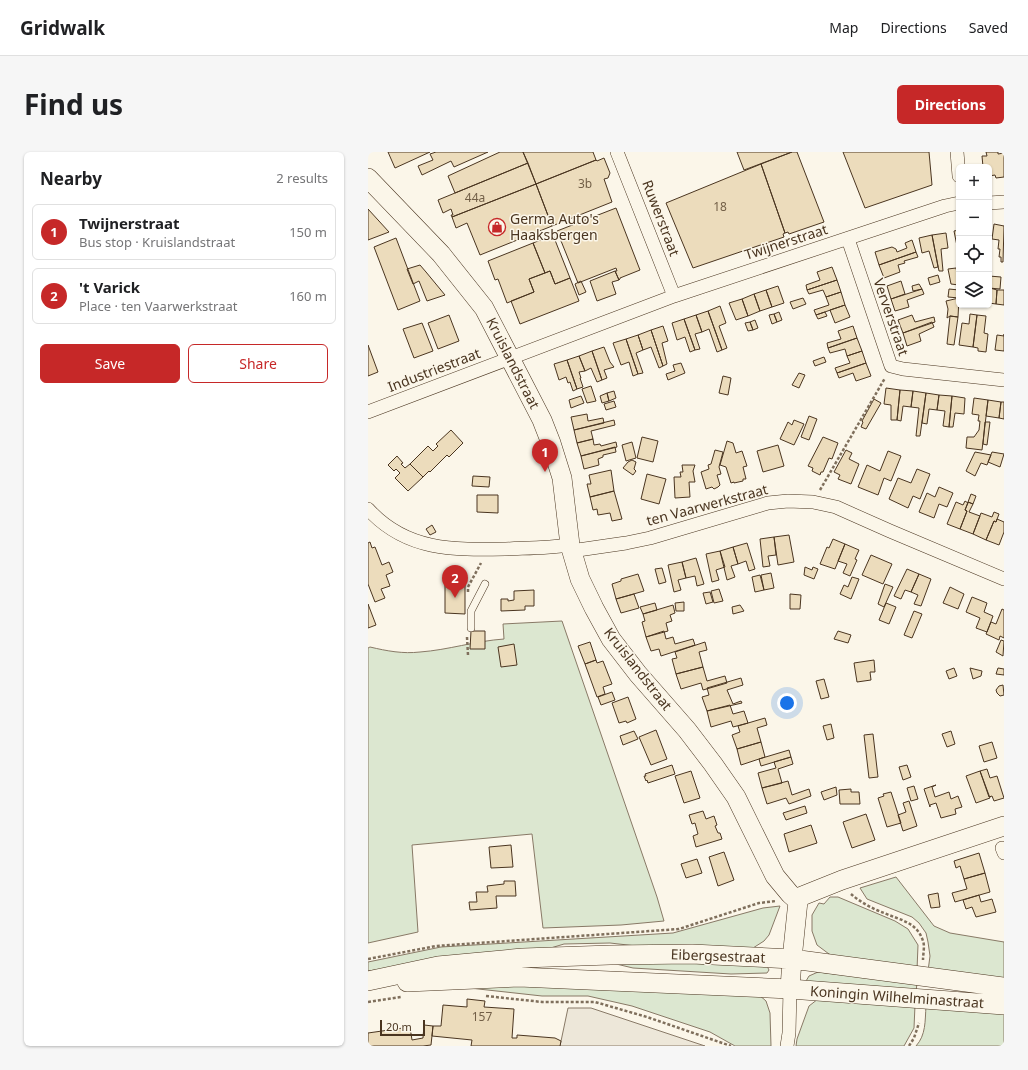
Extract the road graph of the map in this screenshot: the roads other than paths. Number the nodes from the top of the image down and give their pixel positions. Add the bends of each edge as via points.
1 (617, 152) edge
2 (957, 152) edge
3 (958, 164) edge
4 (368, 178) edge
5 (992, 202) edge
6 (1004, 202) edge
7 (956, 204) edge
8 (848, 239) junction
9 (674, 296) junction
10 (511, 357) junction
11 (1004, 380) edge
12 (368, 412) edge
13 (368, 509) edge
14 (570, 548) junction
15 (1004, 579) edge
16 (485, 584) dead end
17 (471, 628) road end
18 (1004, 826) edge
19 (798, 901) junction
20 (792, 959) junction
21 (368, 983) edge
22 (1004, 986) edge
23 (790, 989) junction
24 (1004, 1005) edge
25 (786, 1046) edge

1 - 9 street, Ruwerstraat
2 - 3 street
4 - 10 main road, Kruislandstraat via 441,254 484,308
5 - 6 street
7 - 8 street, Twijnerstraat
8 - 9 street, Twijnerstraat
8 - 11 street, Ververstraat via 891,366
9 - 10 street, Twijnerstraat
10 - 12 street, Industriestraat
10 - 14 main road, Kruislandstraat via 542,420 562,478
13 - 14 street, ten Vaarwerkstraat via 378,520 400,535 426,545 482,549
14 - 15 street, ten Vaarwerkstraat via 650,538 768,503 813,502 836,507
14 - 19 main road, Kruislandstraat via 580,579 611,639 713,764 736,797 775,876
16 - 17 lane via 471,611
18 - 19 main road via 842,880 802,896
19 - 20 main road
20 - 21 main road, Eibergsestraat via 692,954 523,958 438,966
20 - 22 main road, Koningin Wilhelminastraat
20 - 23 main road
21 - 23 main road, Eibergsestraat via 519,977
23 - 24 main road, Koningin Wilhelminastraat
23 - 25 street via 789,1033

